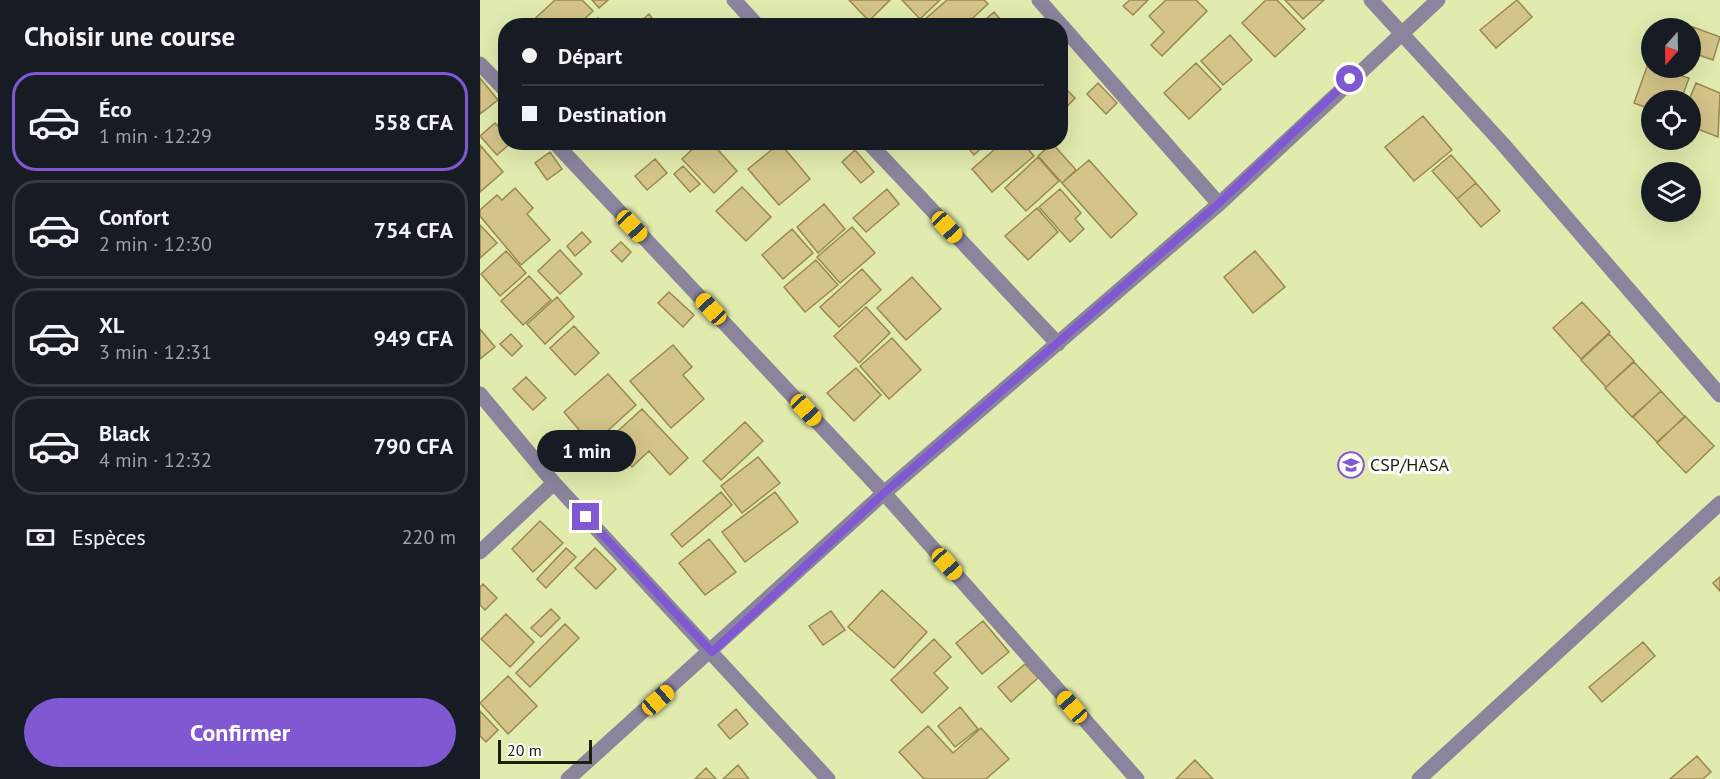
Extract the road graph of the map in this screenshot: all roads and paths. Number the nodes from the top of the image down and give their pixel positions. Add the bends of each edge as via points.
1 (734, 0) edge
2 (1039, 0) edge
3 (1371, 0) edge
4 (1438, 0) edge
5 (751, 18) edge
6 (1055, 18) edge
7 (1068, 33) edge
8 (1400, 33) junction
9 (480, 64) edge
10 (498, 83) edge
11 (562, 150) edge
12 (876, 150) edge
13 (1218, 204) junction
14 (1058, 344) junction
15 (480, 394) edge
16 (1720, 395) edge
17 (554, 483) junction
18 (884, 493) junction
19 (1720, 502) edge
20 (480, 552) edge
21 (712, 652) junction
22 (568, 779) edge
23 (828, 779) edge
24 (1137, 779) edge
25 (1419, 779) edge

1 - 5 street
2 - 6 street
3 - 8 street
4 - 8 street
7 - 13 street
8 - 13 street
8 - 16 street via 1502,143
9 - 10 street
11 - 18 street
12 - 14 street
13 - 14 street
14 - 18 street
15 - 17 street
17 - 20 street
17 - 21 street
18 - 21 street
18 - 24 street
19 - 25 street
21 - 22 street
21 - 23 street

